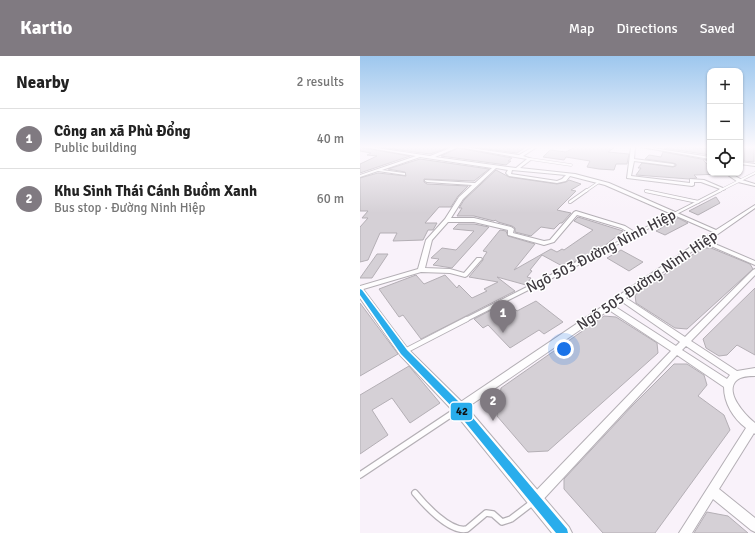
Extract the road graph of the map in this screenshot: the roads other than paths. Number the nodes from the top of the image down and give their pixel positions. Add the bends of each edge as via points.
1 (492, 169) edge
2 (510, 169) edge
3 (520, 169) edge
4 (630, 169) edge
5 (378, 170) joint
6 (755, 173) edge
7 (404, 174) dead end
8 (569, 174) junction
9 (360, 176) edge
10 (731, 176) edge
11 (427, 181) dead end
12 (740, 181) junction
13 (599, 182) junction
14 (476, 184) junction
15 (755, 185) edge
16 (723, 189) junction
17 (646, 191) dead end
18 (570, 202) dead end
19 (698, 202) junction
20 (755, 206) edge
21 (674, 214) junction
22 (447, 220) junction
23 (717, 232) junction
24 (635, 234) junction
25 (704, 241) junction
26 (478, 259) dead end
27 (755, 263) edge
28 (421, 270) junction
29 (755, 271) edge
30 (362, 295) edge
31 (621, 298) junction
32 (608, 306) junction
33 (686, 342) junction
34 (676, 351) junction
35 (404, 352) junction
36 (755, 372) edge
37 (736, 375) junction
38 (729, 384) junction
39 (459, 408) junction
40 (753, 428) edge
41 (360, 475) edge
42 (712, 490) junction
43 (415, 493) dead end
44 (536, 500) junction
45 (755, 526) edge
46 (563, 533) edge
47 (685, 533) edge

1 - 14 street
2 - 8 street via 509,175 557,182 564,180
3 - 8 street
4 - 16 street via 629,177 692,185 692,180 702,181
5 - 7 street
5 - 9 street
6 - 12 lane, Ngõ 503 Đường Ninh Hiệp
8 - 13 street
10 - 12 street
11 - 14 street
12 - 15 street
12 - 16 lane, Ngõ 503 Đường Ninh Hiệp
13 - 18 lane
13 - 21 street
14 - 22 street via 462,198
16 - 19 lane, Ngõ 503 Đường Ninh Hiệp
17 - 19 lane
19 - 21 lane, Ngõ 503 Đường Ninh Hiệp
20 - 23 street, Ngõ 505 Đường Ninh Hiệp
21 - 23 street
21 - 24 lane, Ngõ 503 Đường Ninh Hiệp
22 - 24 street via 474,220 504,227 511,229 510,234 544,243 552,241 576,213 623,226
22 - 28 street via 429,240
23 - 25 street, Ngõ 505 Đường Ninh Hiệp
24 - 35 lane, Ngõ 503 Đường Ninh Hiệp
25 - 27 street
25 - 31 street, Ngõ 505 Đường Ninh Hiệp
26 - 28 street via 465,276 450,271
28 - 30 street
29 - 33 street
30 - 35 main road
31 - 32 street, Ngõ 505 Đường Ninh Hiệp
31 - 33 street
32 - 34 street
32 - 39 street, Ngõ 505 Đường Ninh Hiệp
33 - 34 street
33 - 37 street
34 - 38 street
34 - 44 street
35 - 39 main road
36 - 37 street
37 - 38 street
38 - 40 street via 732,405
39 - 41 lane
39 - 44 main road
40 - 42 street
42 - 45 street
42 - 47 street
43 - 44 lane via 444,527 454,532 466,531 486,513 493,514 502,522 509,521
44 - 46 main road

